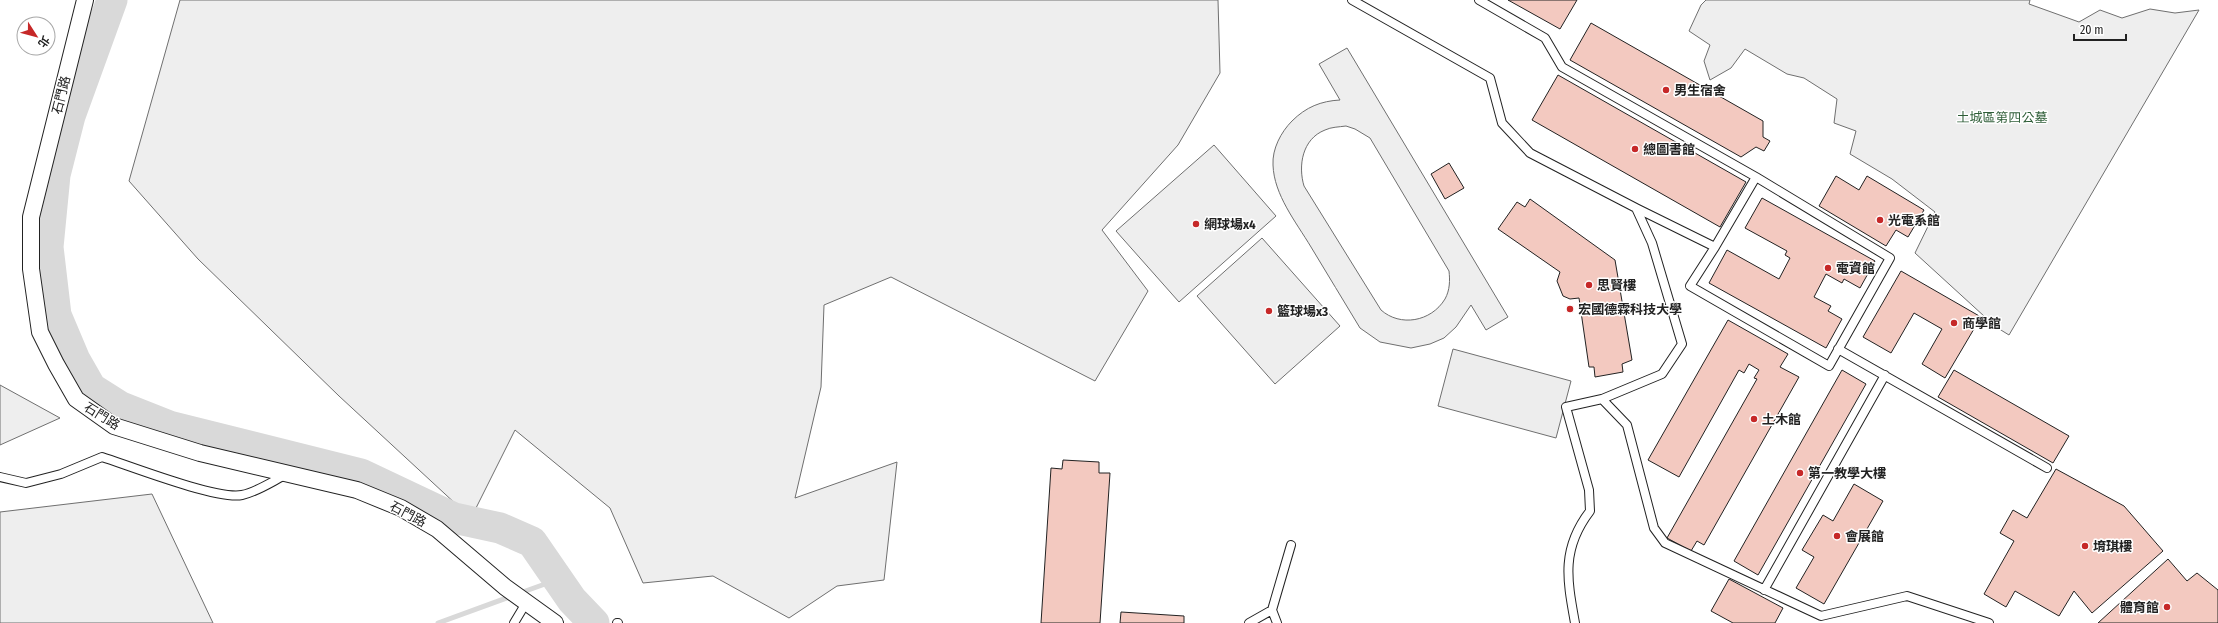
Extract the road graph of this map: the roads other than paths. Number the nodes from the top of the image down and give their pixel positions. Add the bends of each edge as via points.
1 (85, 0) edge
2 (1352, 0) edge
3 (1479, 0) edge
4 (1756, 177) junction
5 (1636, 208) junction
6 (1715, 247) junction
7 (1838, 349) junction
8 (1885, 376) junction
9 (1602, 399) junction
10 (2047, 468) dead end
11 (287, 474) junction
12 (0, 477) edge
13 (1291, 546) dead end
14 (1764, 590) junction
15 (526, 602) junction
16 (1272, 610) junction
17 (514, 623) edge
18 (555, 623) edge
19 (1249, 623) edge
20 (1277, 623) edge
21 (1575, 623) edge
22 (1989, 623) edge

1 - 11 street, 石門路 via 31,217 31,269 40,332 76,399 114,426 200,454
2 - 5 lane via 1490,78 1502,123 1530,153
3 - 4 lane via 1545,38 1562,66
4 - 6 lane
4 - 7 lane via 1890,258
5 - 6 lane
5 - 9 lane via 1652,243 1682,344 1662,374
6 - 7 lane via 1690,286 1829,366
7 - 8 lane
8 - 10 lane
8 - 14 lane
9 - 14 lane via 1627,425 1654,528 1665,543
9 - 21 lane via 1566,407 1589,490 1590,511 1578,526 1569,552 1570,594
11 - 12 lane via 242,495 226,495 102,457 61,474 26,483
11 - 15 street, 石門路 via 357,490 401,508 437,529
13 - 16 lane
14 - 22 lane via 1821,616 1907,596
15 - 17 lane
15 - 18 street
16 - 19 lane
16 - 20 lane

